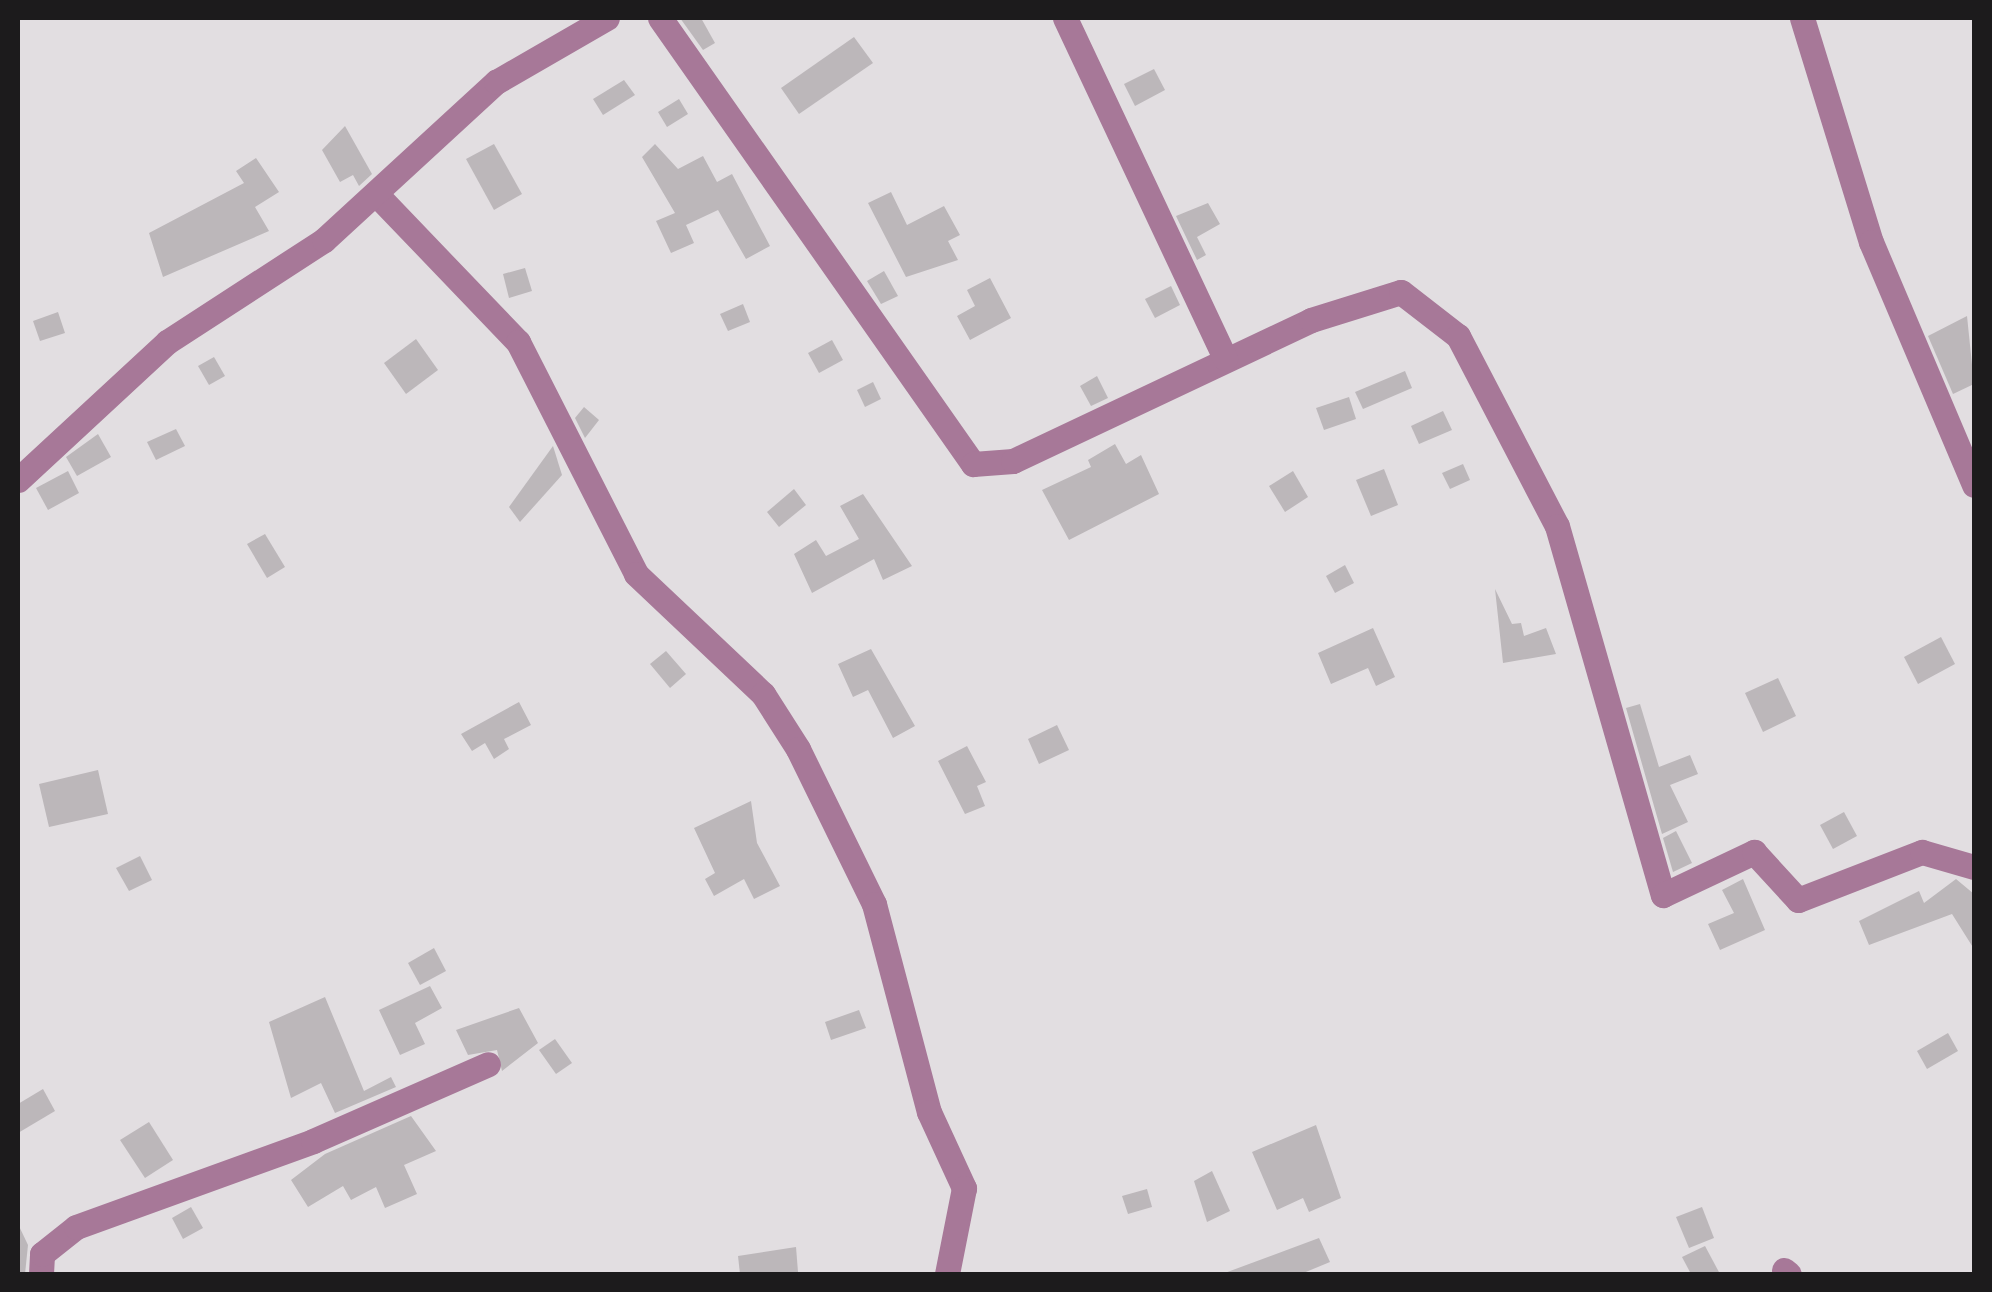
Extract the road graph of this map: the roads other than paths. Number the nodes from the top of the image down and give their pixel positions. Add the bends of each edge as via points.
1 (607, 18) edge
2 (660, 18) edge
3 (1066, 18) edge
4 (1802, 18) edge
5 (377, 195) junction
6 (1226, 358) junction
7 (18, 480) edge
8 (1974, 485) edge
9 (1974, 866) edge
10 (488, 1064) dead end
11 (41, 1274) edge
12 (947, 1274) edge

1 - 5 street via 496,82
2 - 6 street via 974,464 1013,461
3 - 6 street
4 - 8 street via 1871,242
5 - 7 street via 167,342
5 - 12 street via 518,342 636,574 763,694 798,750 874,904 929,1112 964,1188
6 - 9 street via 1374,293 1415,300 1458,336 1557,526 1663,895 1754,852 1798,900 1922,852
10 - 11 street via 313,1142 76,1227 42,1254

